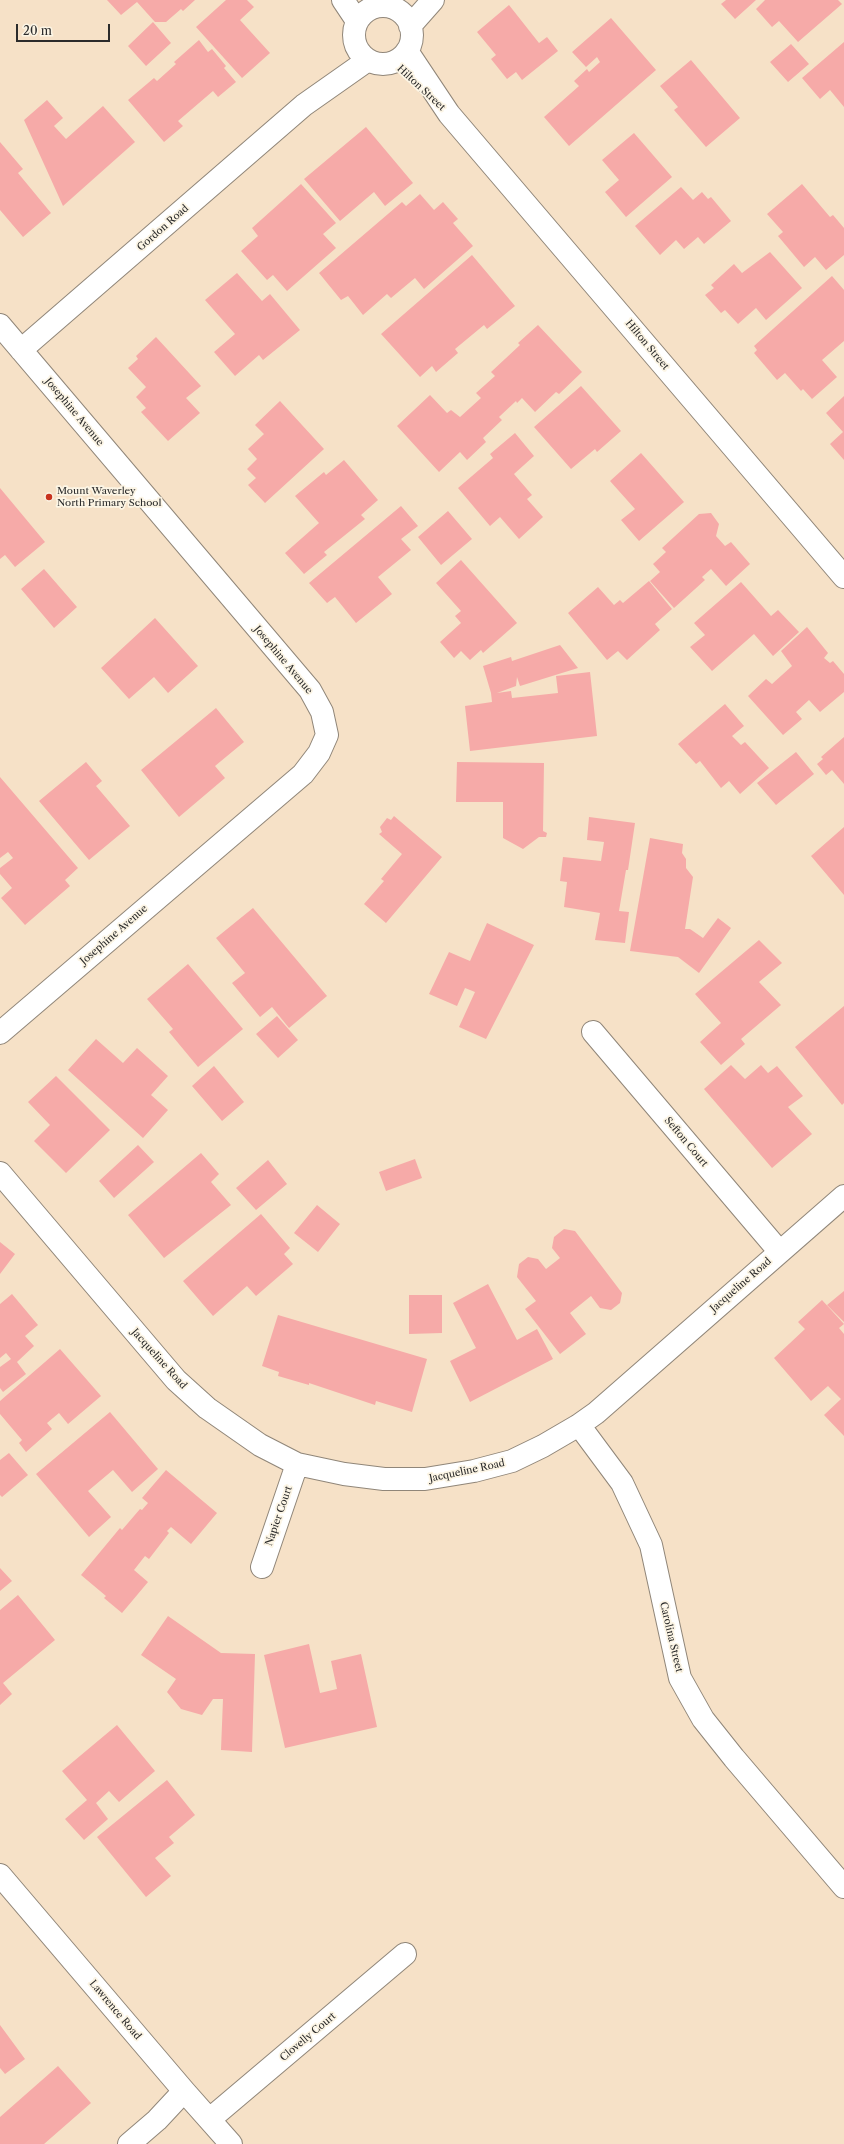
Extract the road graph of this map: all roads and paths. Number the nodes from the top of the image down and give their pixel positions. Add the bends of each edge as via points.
1 (343, 0) edge
2 (433, 0) edge
3 (363, 10) edge
4 (408, 12) edge
5 (362, 54) junction
6 (400, 56) junction
7 (0, 325) edge
8 (21, 350) junction
9 (844, 576) edge
10 (593, 1032) dead end
11 (0, 1033) edge
12 (0, 1173) edge
13 (844, 1196) edge
14 (779, 1251) junction
15 (579, 1425) junction
16 (297, 1464) junction
17 (262, 1567) dead end
18 (0, 1875) edge
19 (844, 1887) edge
20 (406, 1954) dead end
21 (184, 2091) junction
22 (210, 2119) junction
23 (129, 2144) edge
24 (231, 2144) edge

1 - 3 street
2 - 4 street
3 - 4 street via 381,6
3 - 5 street via 354,34
4 - 6 street via 412,34
5 - 6 street via 376,63
5 - 8 street, Gordon Road
6 - 9 street, Hilton Street
7 - 8 street, Josephine Avenue
8 - 11 street, Josephine Avenue via 310,690 322,712 327,735 319,753 304,774
10 - 14 street, Sefton Court
12 - 16 street, Jacqueline Road via 176,1380 230,1425 260,1445
13 - 14 street, Jacqueline Road
14 - 15 street, Jacqueline Road
15 - 16 street, Jacqueline Road via 512,1461 474,1471 425,1479 384,1479
15 - 19 street, Carolina Street via 622,1483 651,1546 680,1678 703,1719
16 - 17 street, Napier Court
18 - 21 street, Lawrence Road
20 - 22 street, Clovelly Court
21 - 22 street, Lawrence Road
21 - 23 street via 157,2120
22 - 24 street, Lawrence Road

